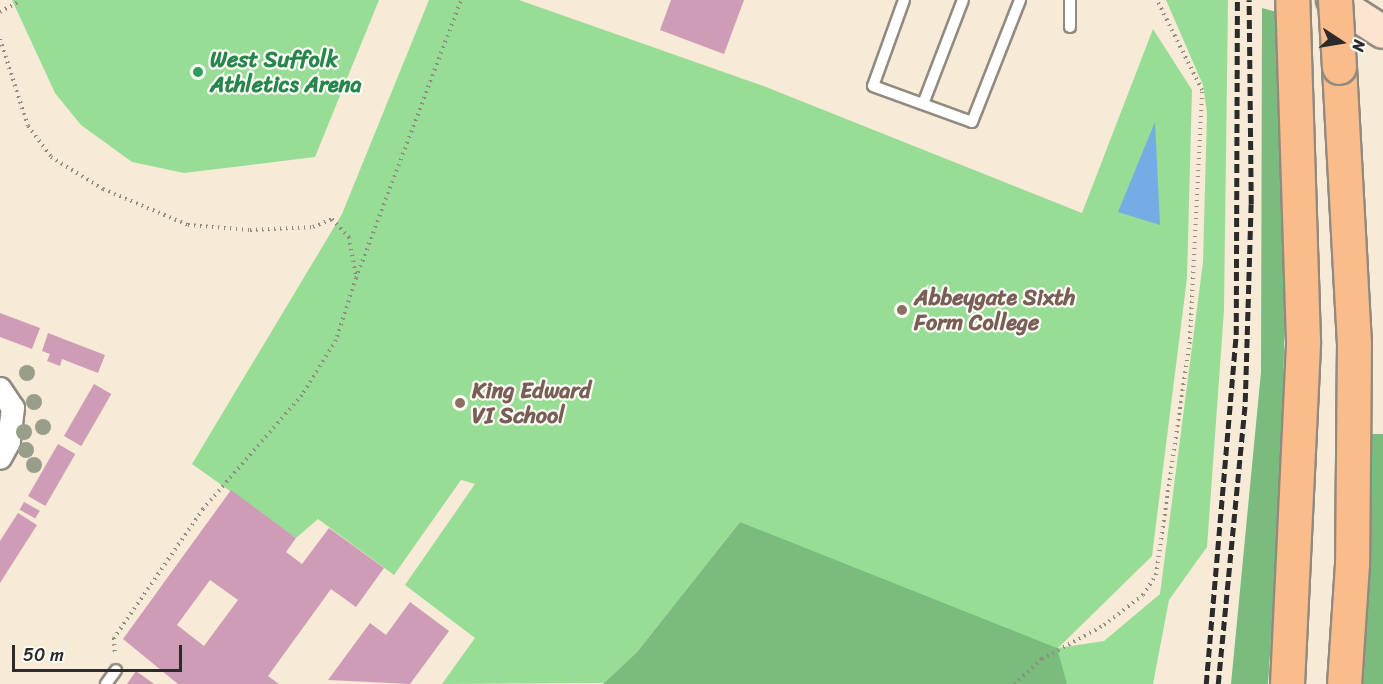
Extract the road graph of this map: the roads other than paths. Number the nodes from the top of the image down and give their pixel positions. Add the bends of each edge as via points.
1 (904, 0) edge
2 (963, 0) edge
3 (1020, 0) edge
4 (1070, 0) edge
5 (1292, 0) edge
6 (1334, 0) edge
7 (1070, 27) dead end
8 (1383, 32) edge
9 (923, 104) junction
10 (0, 389) edge
11 (0, 458) edge
12 (116, 670) road end
13 (106, 684) edge
14 (1287, 684) edge
15 (1344, 684) edge

1 - 9 lane via 873,86
2 - 9 lane
3 - 9 lane via 972,122
4 - 7 lane
5 - 14 highway via 1303,340
6 - 8 street
6 - 15 highway, bridge via 1354,343 1352,564
10 - 11 street via 13,408 9,442
12 - 13 lane

